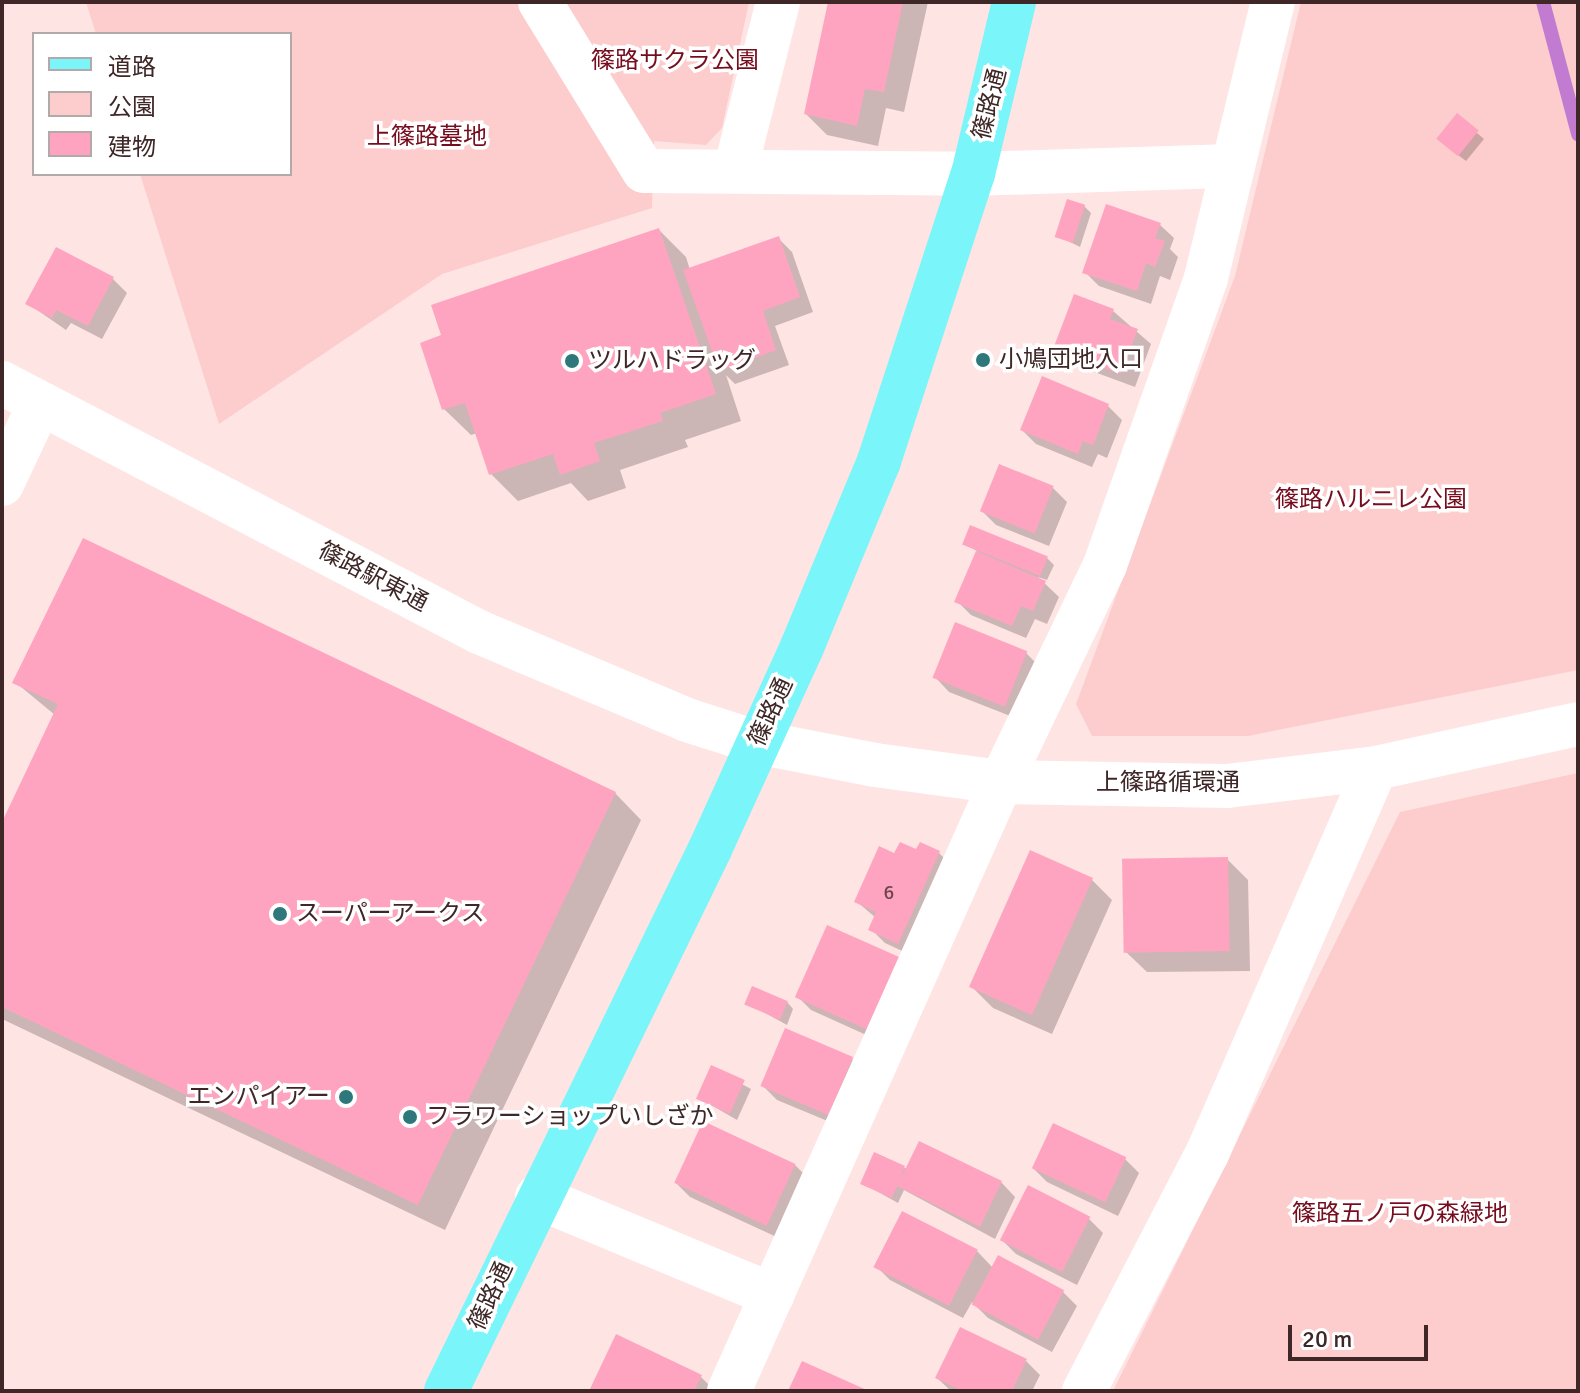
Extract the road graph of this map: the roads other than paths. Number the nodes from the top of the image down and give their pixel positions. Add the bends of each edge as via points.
1 (540, 2) edge
2 (778, 2) edge
3 (1014, 2) edge
4 (1273, 2) edge
5 (1232, 166) junction
6 (735, 171) junction
7 (973, 174) junction
8 (2, 383) edge
9 (40, 403) junction
10 (2, 484) edge
11 (1578, 724) edge
12 (756, 742) junction
13 (1376, 768) junction
14 (1001, 782) junction
15 (537, 1197) junction
16 (772, 1295) junction
17 (446, 1391) edge
18 (729, 1391) edge
19 (1084, 1391) edge

1 - 6 street via 644,171
2 - 6 street
3 - 7 main road, 篠路通
4 - 5 street
5 - 7 street
5 - 14 street via 1206,278 1105,565
6 - 7 street
7 - 12 main road, 篠路通 via 879,461
8 - 9 street, 篠路駅東通
9 - 10 street
9 - 12 street, 篠路駅東通 via 479,632 687,720
11 - 13 street, 上篠路循環通
12 - 14 street, 上篠路循環通
12 - 15 main road, 篠路通 via 710,849
13 - 14 street, 上篠路循環通 via 1227,786
13 - 19 street via 1207,1154
14 - 16 street
15 - 16 street
15 - 17 main road, 篠路通
16 - 18 street

